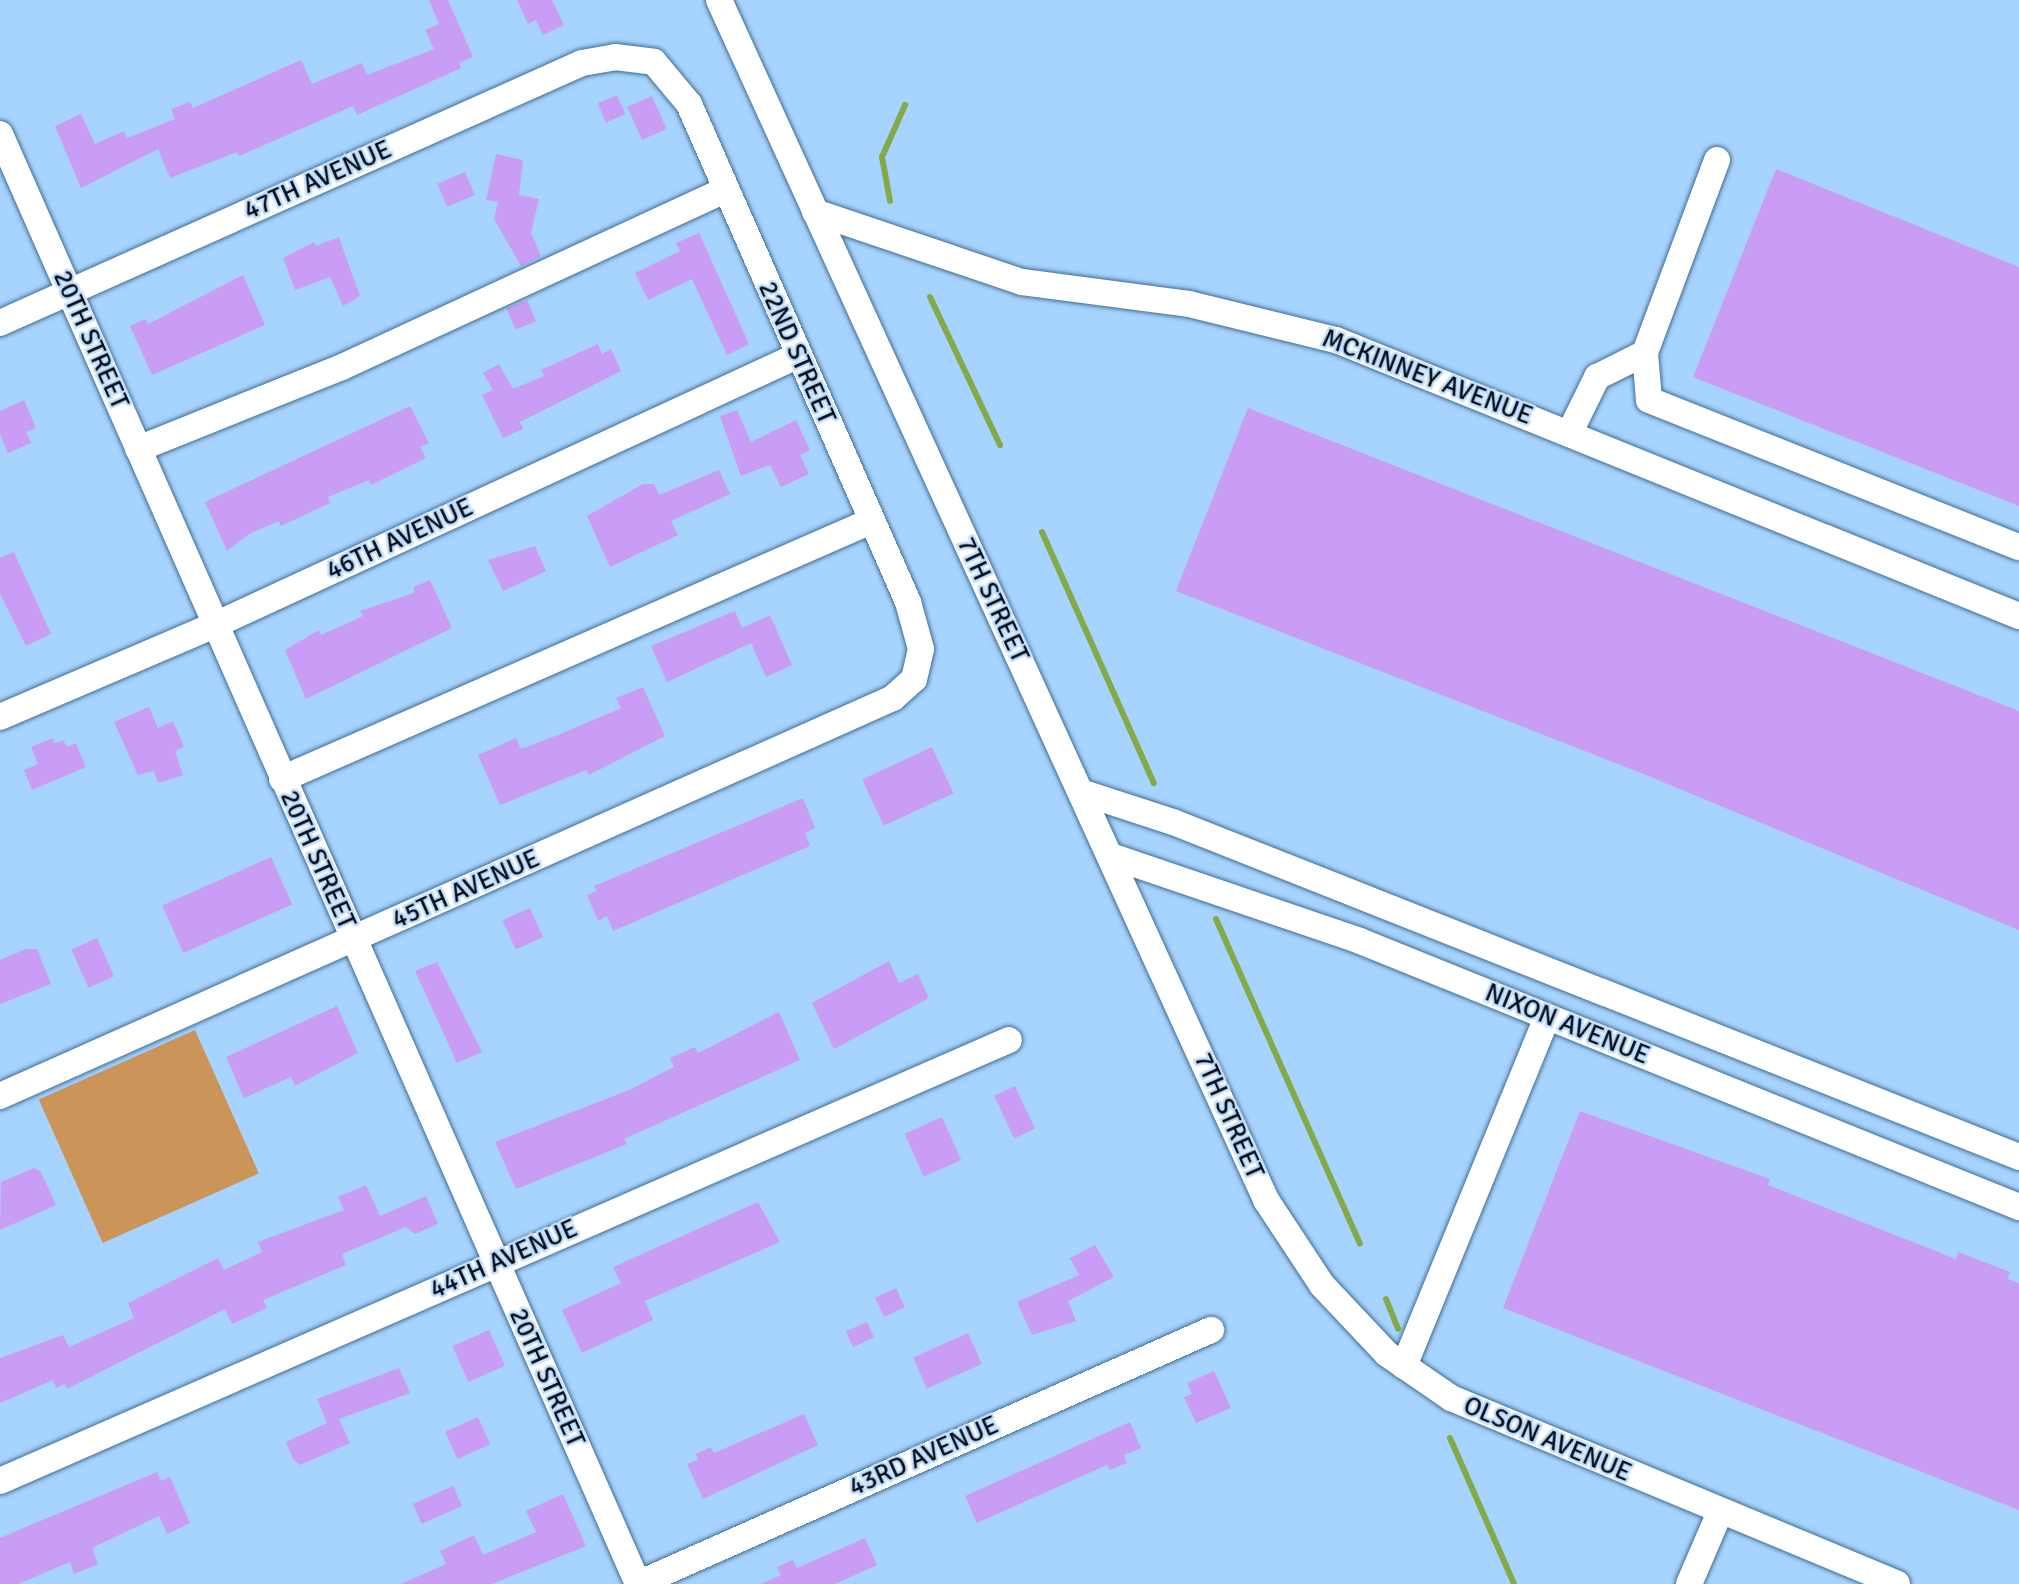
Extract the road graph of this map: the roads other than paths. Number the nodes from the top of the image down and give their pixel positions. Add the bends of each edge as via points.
1 (719, 0) edge
2 (640, 60) joint
3 (0, 134) edge
4 (1717, 160) dead end
5 (725, 190) junction
6 (815, 212) junction
7 (69, 292) junction
8 (0, 323) edge
9 (1645, 353) junction
10 (797, 356) junction
11 (1569, 434) junction
12 (138, 449) junction
13 (871, 522) junction
14 (2019, 547) edge
15 (2019, 616) edge
16 (215, 625) junction
17 (918, 667) joint
18 (0, 717) edge
19 (282, 779) junction
20 (1081, 792) junction
21 (1111, 856) junction
22 (353, 941) junction
23 (1547, 1017) junction
24 (1009, 1040) dead end
25 (0, 1096) edge
26 (2019, 1157) edge
27 (1266, 1200) joint
28 (2019, 1207) edge
29 (495, 1263) junction
30 (1211, 1330) dead end
31 (1404, 1366) junction
32 (0, 1481) edge
33 (1720, 1512) junction
34 (638, 1584) edge
35 (1689, 1584) edge
36 (1897, 1584) edge

1 - 6 street, 7TH STREET
2 - 5 street, 22ND STREET via 654,62 689,104
2 - 7 street, 47TH AVENUE via 615,57 582,63
3 - 7 street, 20TH STREET
4 - 9 street
5 - 10 street, 22ND STREET
5 - 12 street via 342,368
6 - 11 street, MCKINNEY AVENUE via 1022,282 1189,304 1336,340
6 - 20 street, 7TH STREET
7 - 8 street, 47TH AVENUE
7 - 12 street, 20TH STREET
9 - 11 street via 1597,377
9 - 14 street via 1649,400
10 - 13 street, 22ND STREET
10 - 16 street, 46TH AVENUE
11 - 15 street, MCKINNEY AVENUE
12 - 16 street, 20TH STREET
13 - 17 street, 22ND STREET via 908,602 921,649
13 - 19 street
16 - 18 street, 46TH AVENUE
16 - 19 street, 20TH STREET
17 - 22 street, 45TH AVENUE via 914,679 893,698
19 - 22 street, 20TH STREET
20 - 21 street, 7TH STREET
20 - 26 street via 1174,822
21 - 23 street, NIXON AVENUE via 1360,941
21 - 27 street, 7TH STREET
22 - 25 street, 45TH AVENUE
22 - 29 street, 20TH STREET
23 - 28 street, NIXON AVENUE
23 - 31 street
24 - 29 street, 44TH AVENUE
27 - 31 street, OLSON AVENUE via 1322,1285
29 - 32 street, 44TH AVENUE
29 - 34 street, 20TH STREET
30 - 34 street, 43RD AVENUE
31 - 33 street, OLSON AVENUE via 1451,1398 1521,1432
33 - 35 street
33 - 36 street, OLSON AVENUE

